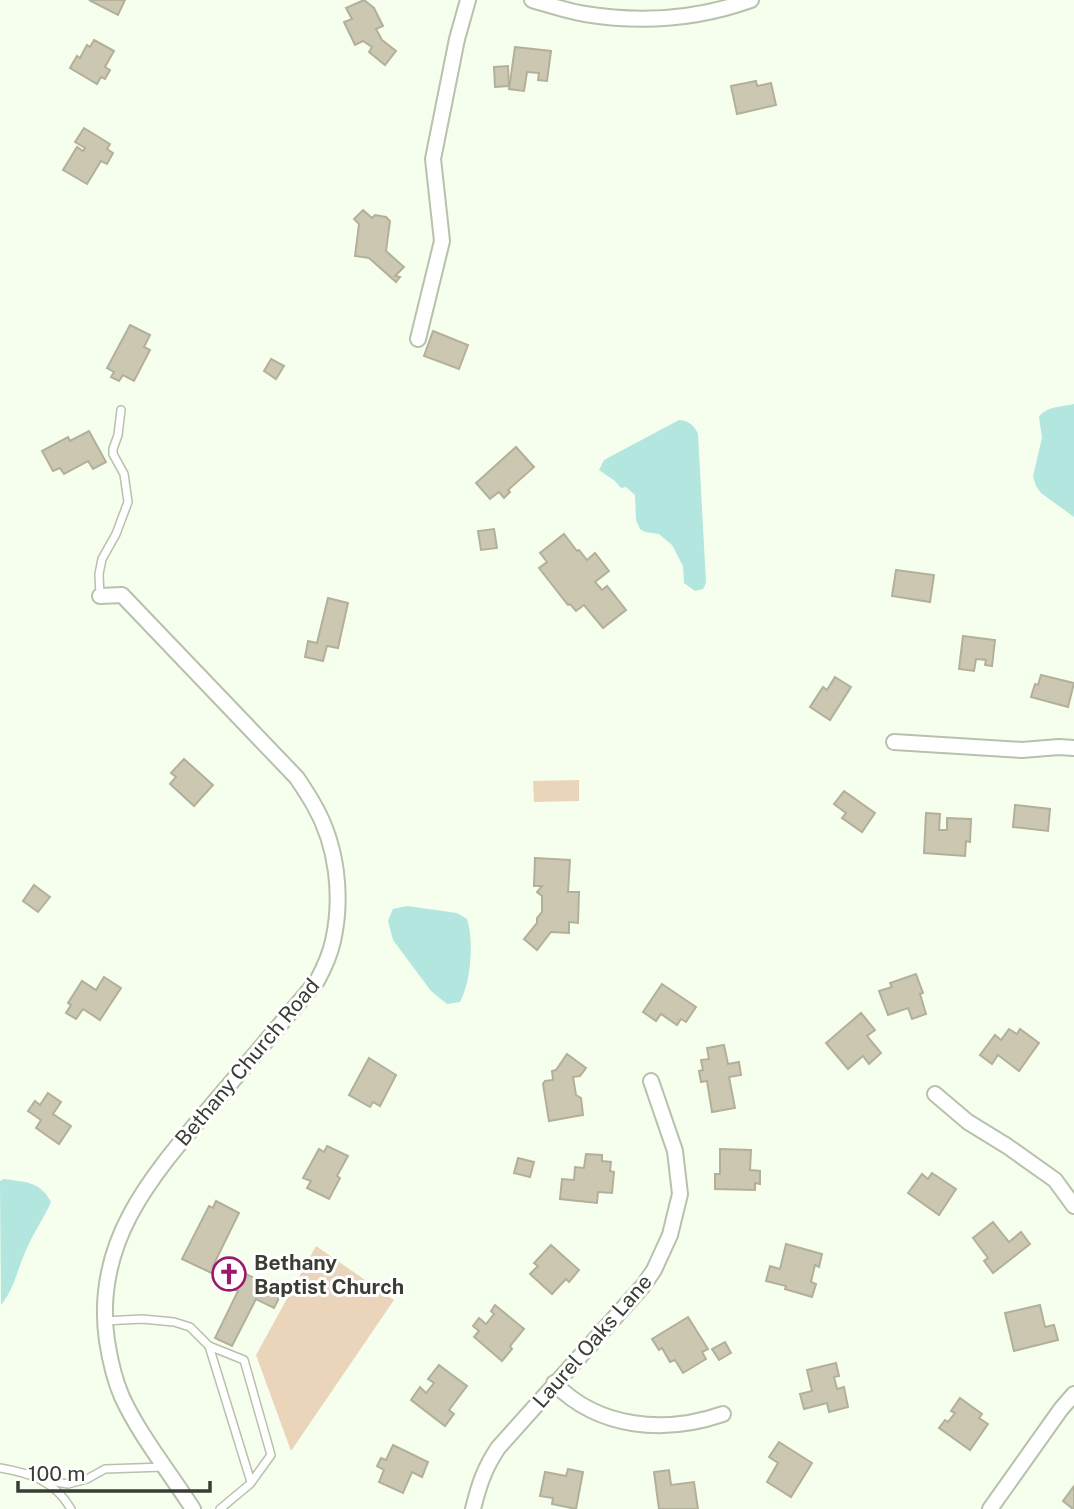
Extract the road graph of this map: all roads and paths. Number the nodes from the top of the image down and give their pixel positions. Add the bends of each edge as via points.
1 (468, 0) edge
2 (532, 0) edge
3 (751, 0) edge
4 (418, 339) dead end
5 (121, 410) dead end
6 (100, 596) joint
7 (894, 742) dead end
8 (1074, 748) edge
9 (651, 1081) dead end
10 (935, 1094) dead end
11 (1074, 1206) edge
12 (104, 1321) junction
13 (209, 1346) junction
14 (554, 1383) junction
15 (1074, 1395) edge
16 (723, 1414) dead end
17 (165, 1467) junction
18 (0, 1468) edge
19 (42, 1480) junction
20 (251, 1482) junction
21 (71, 1509) edge
22 (193, 1509) edge
23 (220, 1509) edge
24 (473, 1509) edge
25 (990, 1509) edge

1 - 4 street via 433,159 442,241
2 - 3 street via 582,13 637,19 675,18
5 - 6 lane via 113,454 124,474 128,502 102,559
6 - 12 street, Bethany Church Road via 122,595 297,778 327,835 338,895 333,943 317,981 166,1159 126,1220 113,1254
7 - 8 street via 1022,750
9 - 14 street, Laurel Oaks Lane via 675,1151 680,1194 676,1217 643,1286
10 - 11 street via 968,1122 1055,1180
12 - 13 lane via 174,1322 190,1327
12 - 17 street, Bethany Church Road via 122,1396
13 - 20 lane
13 - 20 lane via 244,1360 271,1455
14 - 16 street via 582,1407 637,1424 675,1425
14 - 24 street, Laurel Oaks Lane via 487,1464
15 - 25 street
17 - 19 lane via 105,1469 68,1483
17 - 22 street, Bethany Church Road
18 - 19 lane
19 - 21 lane via 64,1497
20 - 23 lane

